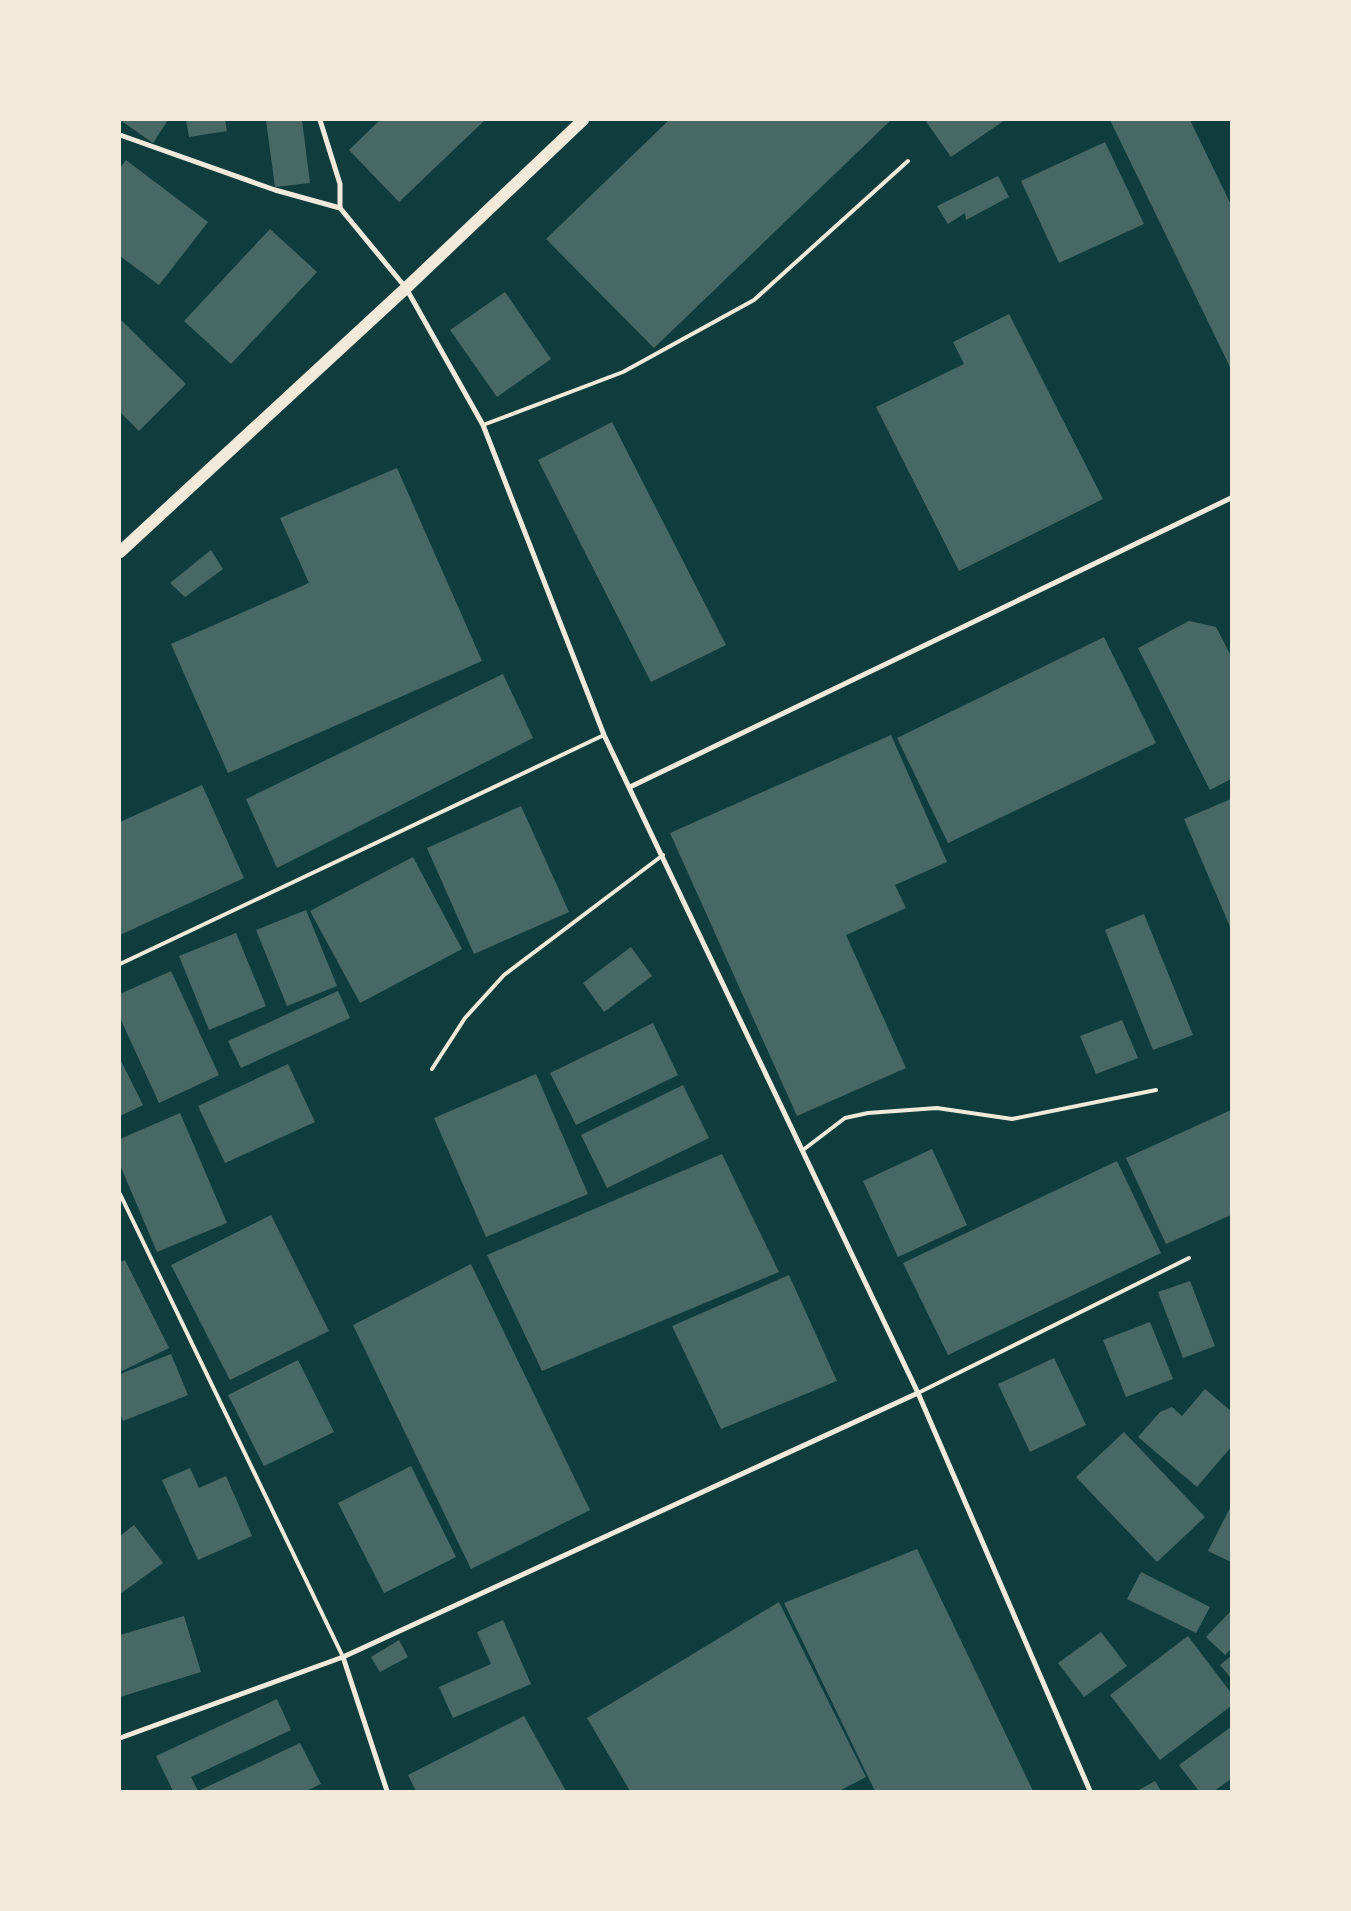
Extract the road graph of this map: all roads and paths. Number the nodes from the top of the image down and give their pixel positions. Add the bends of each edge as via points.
1 (320, 120) edge
2 (583, 120) edge
3 (120, 135) edge
4 (908, 161) dead end
5 (340, 208) junction
6 (406, 288) junction
7 (483, 425) junction
8 (1231, 498) edge
9 (120, 552) edge
10 (604, 735) junction
11 (630, 787) junction
12 (663, 855) junction
13 (120, 964) edge
14 (432, 1069) dead end
15 (1156, 1090) dead end
16 (803, 1150) junction
17 (120, 1194) edge
18 (1190, 1258) dead end
19 (918, 1394) junction
20 (344, 1657) junction
21 (120, 1738) edge
22 (387, 1791) edge
23 (1090, 1791) edge

1 - 5 street via 340,184
2 - 6 main road
3 - 5 street via 275,190
4 - 7 lane via 754,300 623,372
5 - 6 street
6 - 7 street
6 - 9 main road
7 - 10 street
8 - 11 street
10 - 11 street
10 - 13 lane
11 - 12 street
12 - 14 lane via 504,975 465,1018
12 - 16 street
15 - 16 lane via 1012,1119 937,1108 868,1113 846,1118
16 - 19 street
17 - 20 lane
18 - 19 lane
19 - 20 street
19 - 23 street
20 - 21 street
20 - 22 street

